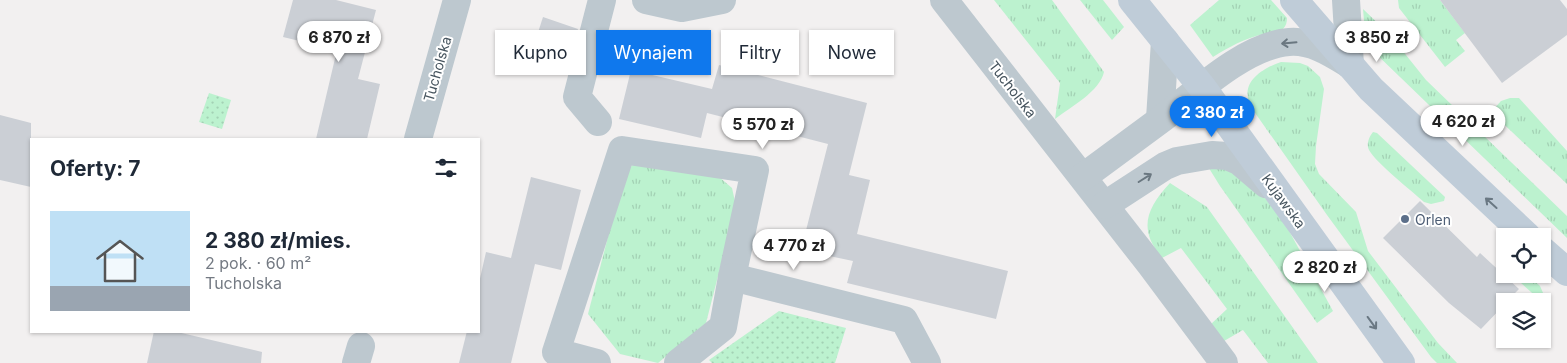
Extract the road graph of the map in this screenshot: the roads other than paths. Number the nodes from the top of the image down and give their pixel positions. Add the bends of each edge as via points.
1 (457, 0) edge
2 (602, 0) edge
3 (646, 0) edge
4 (722, 0) edge
5 (944, 0) edge
6 (1132, 0) edge
7 (1294, 0) edge
8 (1346, 0) edge
9 (1165, 41) junction
10 (1350, 65) junction
11 (1202, 87) junction
12 (1160, 119) junction
13 (598, 122) dead end
14 (418, 138) edge
15 (1083, 178) junction
16 (1282, 198) junction
17 (1105, 205) junction
18 (1519, 228) edge
19 (1551, 258) edge
20 (1567, 272) edge
21 (732, 277) junction
22 (597, 363) edge
23 (678, 363) edge
24 (927, 363) edge
25 (1224, 363) edge
26 (1401, 363) edge

1 - 14 street, Tucholska
2 - 13 street via 577,97
3 - 4 street via 682,8
5 - 15 street, Tucholska
6 - 9 main road, Kujawska
7 - 10 main road
8 - 10 street
9 - 11 main road, Kujawska
9 - 12 street
10 -> 11 street via 1316,46 1289,42 1260,50 1228,67
18 -> 10 main road via 1371,89
11 - 12 street
11 - 16 main road, Kujawska
12 - 15 street
15 - 17 street, Tucholska
17 -> 16 street via 1165,166 1212,155 1240,161
16 -> 26 main road, Kujawska
17 - 25 street, Tucholska
19 - 20 main road
21 - 22 street via 755,170 622,150 556,352
21 - 23 street via 722,327
21 - 24 street via 904,320

